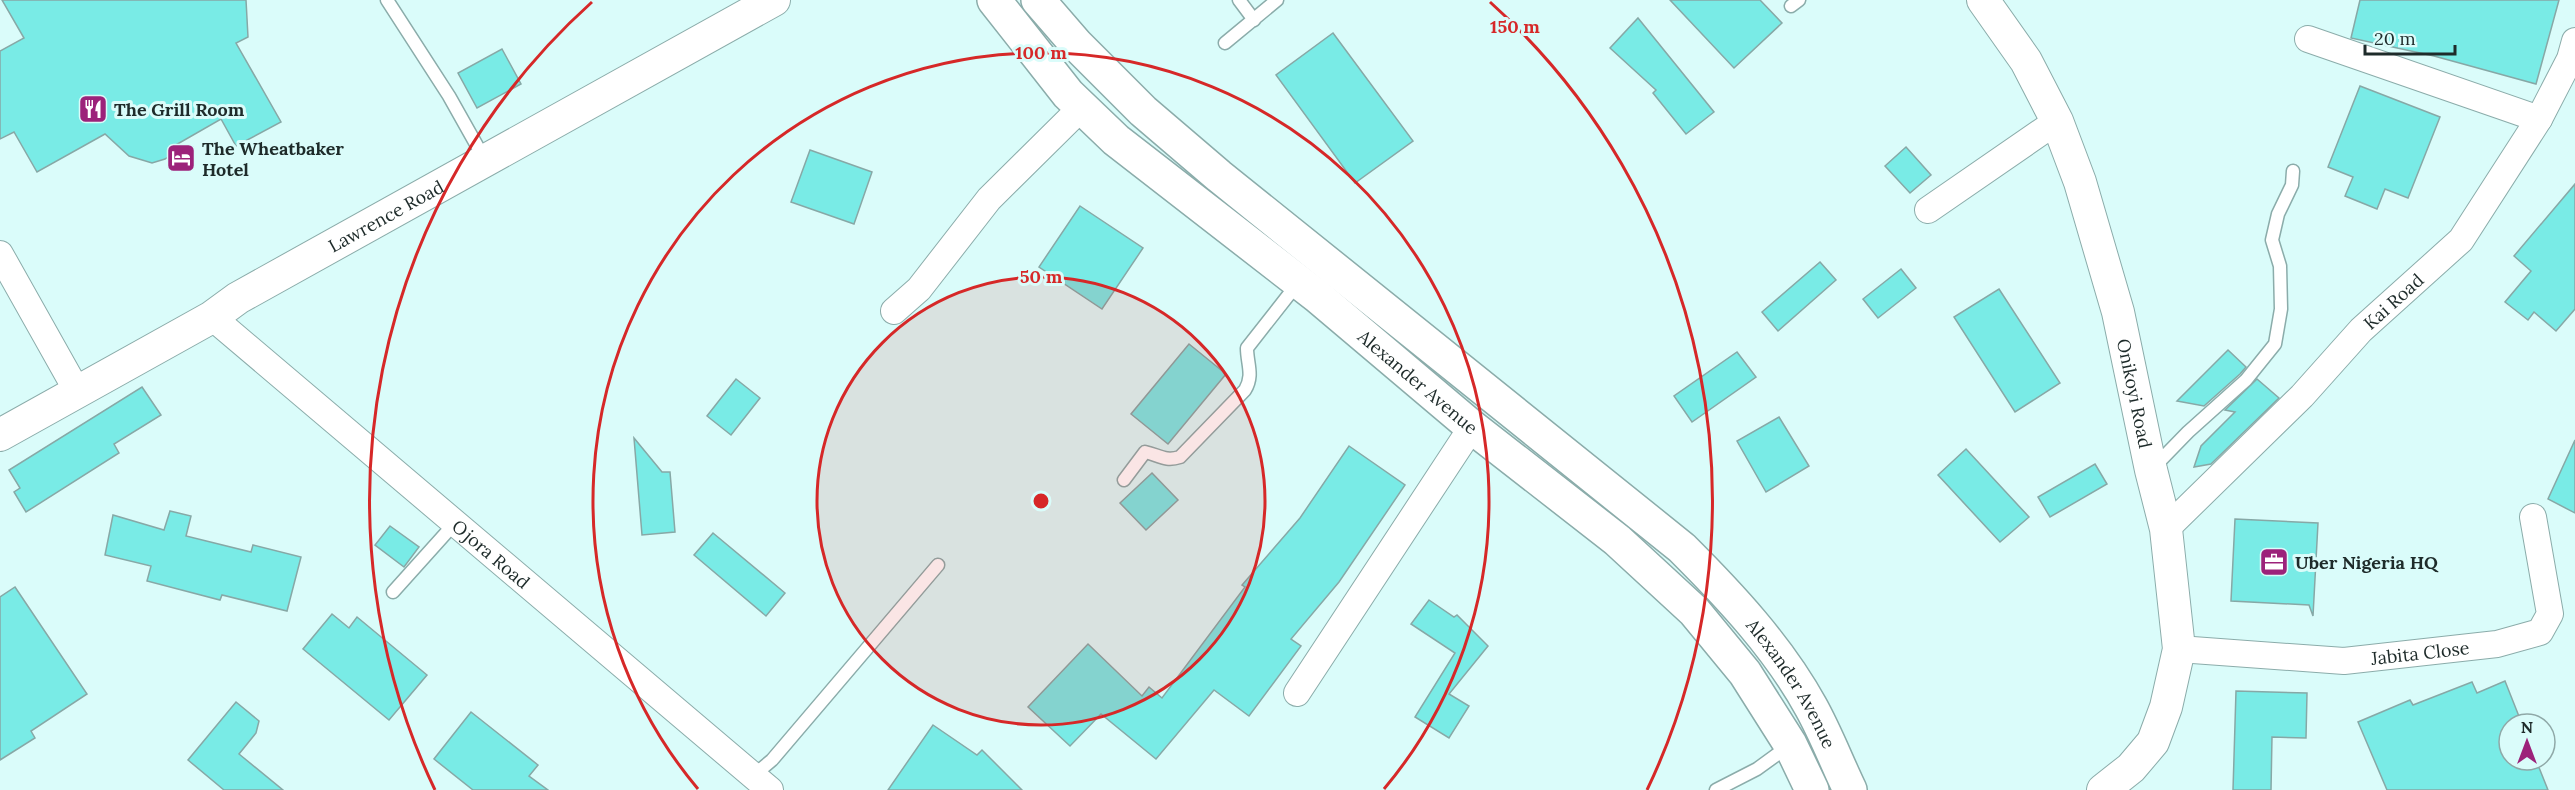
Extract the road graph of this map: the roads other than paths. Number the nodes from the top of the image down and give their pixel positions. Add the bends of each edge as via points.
1 (387, 0) edge
2 (774, 0) edge
3 (994, 0) edge
4 (1038, 0) edge
5 (1239, 0) edge
6 (1277, 0) edge
7 (1983, 0) edge
8 (1254, 20) junction
9 (2308, 39) dead end
10 (2575, 41) edge
11 (1225, 44) dead end
12 (1082, 107) junction
13 (2539, 119) junction
14 (2057, 121) junction
15 (485, 161) junction
16 (2293, 171) dead end
17 (1928, 210) dead end
18 (0, 254) edge
19 (1298, 282) junction
20 (894, 311) dead end
21 (212, 317) junction
22 (77, 391) junction
23 (1472, 427) junction
24 (0, 435) edge
25 (2151, 470) junction
26 (1124, 480) dead end
27 (2533, 517) dead end
28 (455, 523) junction
29 (2166, 529) junction
30 (938, 565) dead end
31 (393, 592) dead end
32 (2179, 649) junction
33 (1297, 693) dead end
34 (1791, 744) junction
35 (761, 783) edge
36 (1716, 790) edge
37 (1812, 790) edge
38 (1850, 790) edge
39 (2103, 790) edge

1 - 15 lane via 449,96
2 - 15 street, Lawrence Road
3 - 12 main road, Alexander Avenue
4 - 38 main road, Alexander Avenue via 1143,111 1219,176 1682,548 1761,633 1811,707
5 - 8 lane
6 - 8 lane
7 - 14 street, Onikoyi Road via 2026,61
8 - 11 lane
9 - 13 street
10 - 13 street, Kai Road via 2570,59
12 - 19 main road, Alexander Avenue via 1124,146
12 - 20 street via 989,199 919,288
13 - 29 street, Kai Road via 2461,240 2361,330 2302,396
14 - 17 street
14 - 25 street, Onikoyi Road via 2080,182 2118,312
15 - 21 street, Lawrence Road via 238,298
16 - 25 lane via 2272,240 2280,266 2281,309 2275,344 2247,380
18 - 22 street
19 - 23 main road, Alexander Avenue
19 - 26 lane via 1247,348 1251,380 1245,390 1180,457 1161,459 1145,452
21 - 22 street, Lawrence Road
21 - 28 street, Ojora Road
22 - 24 street, Lawrence Road
23 - 33 street
23 - 34 main road, Alexander Avenue via 1617,540 1694,611 1745,673
25 - 29 street, Onikoyi Road
27 - 32 street, Jabita Close via 2550,614 2540,632 2496,644 2344,661
28 - 31 lane
28 - 35 street, Ojora Road
29 - 32 street, Onikoyi Road
30 - 35 lane via 772,760
32 - 39 street, Onikoyi Road via 2166,707 2153,742 2131,768
34 - 36 lane via 1757,769
34 - 37 main road, Alexander Avenue

